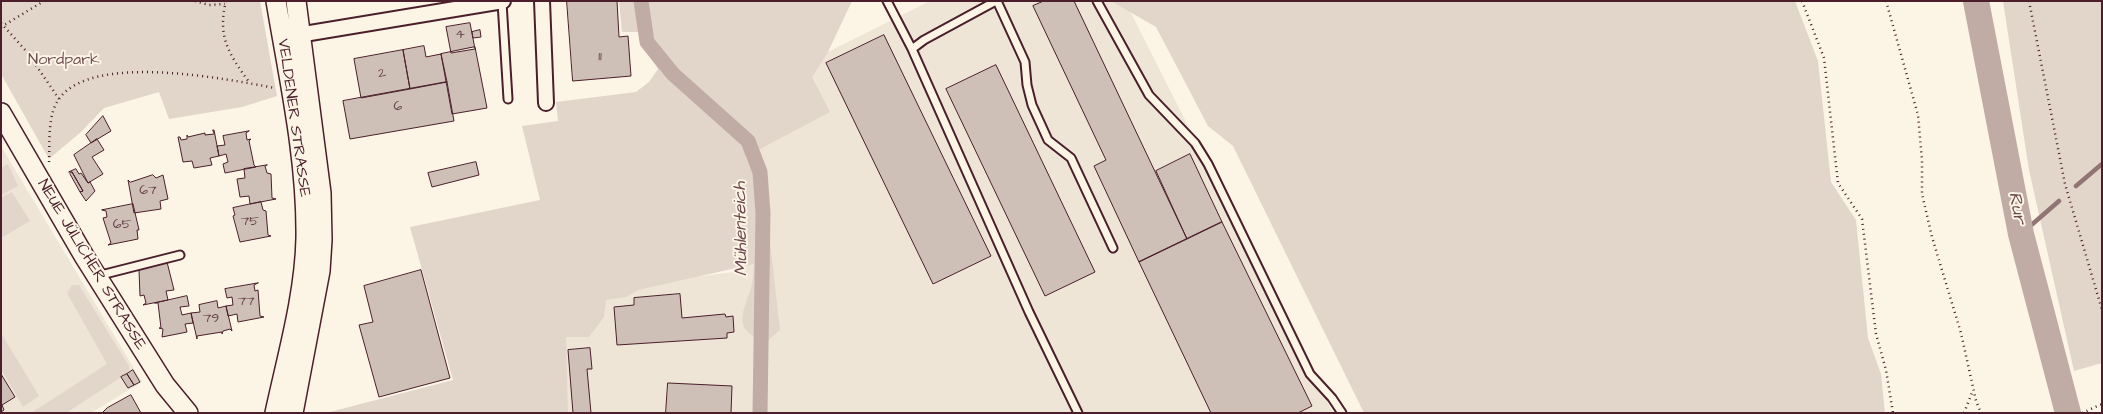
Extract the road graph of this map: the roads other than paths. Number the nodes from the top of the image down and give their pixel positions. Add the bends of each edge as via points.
1 (276, 1) edge
2 (296, 1) edge
3 (502, 1) edge
4 (542, 1) edge
5 (887, 1) edge
6 (996, 1) edge
7 (1097, 1) edge
8 (302, 35) junction
9 (282, 38) junction
10 (912, 49) junction
11 (508, 99) dead end
12 (546, 103) dead end
13 (1, 113) edge
14 (1113, 248) dead end
15 (180, 255) dead end
16 (96, 276) junction
17 (188, 413) edge
18 (275, 413) edge
19 (294, 413) edge
20 (1078, 413) edge
21 (1342, 413) edge

1 - 9 street, VELDENER STRASSE
2 - 8 street, VELDENER STRASSE
3 - 8 street
3 - 11 lane
4 - 12 street
5 - 10 lane
6 - 10 lane
6 - 14 lane via 1025,62 1032,105 1048,140 1071,158
7 - 21 lane via 1149,96 1195,143 1208,164 1310,374
8 - 9 street
8 - 19 street, VELDENER STRASSE via 321,193 322,240 320,271
9 - 18 street, VELDENER STRASSE via 306,195 306,239 304,268
10 - 20 lane via 1029,312
13 - 16 street, NEUE JÜLICHER STRASSE
15 - 16 lane
16 - 17 street, NEUE JÜLICHER STRASSE via 165,385

